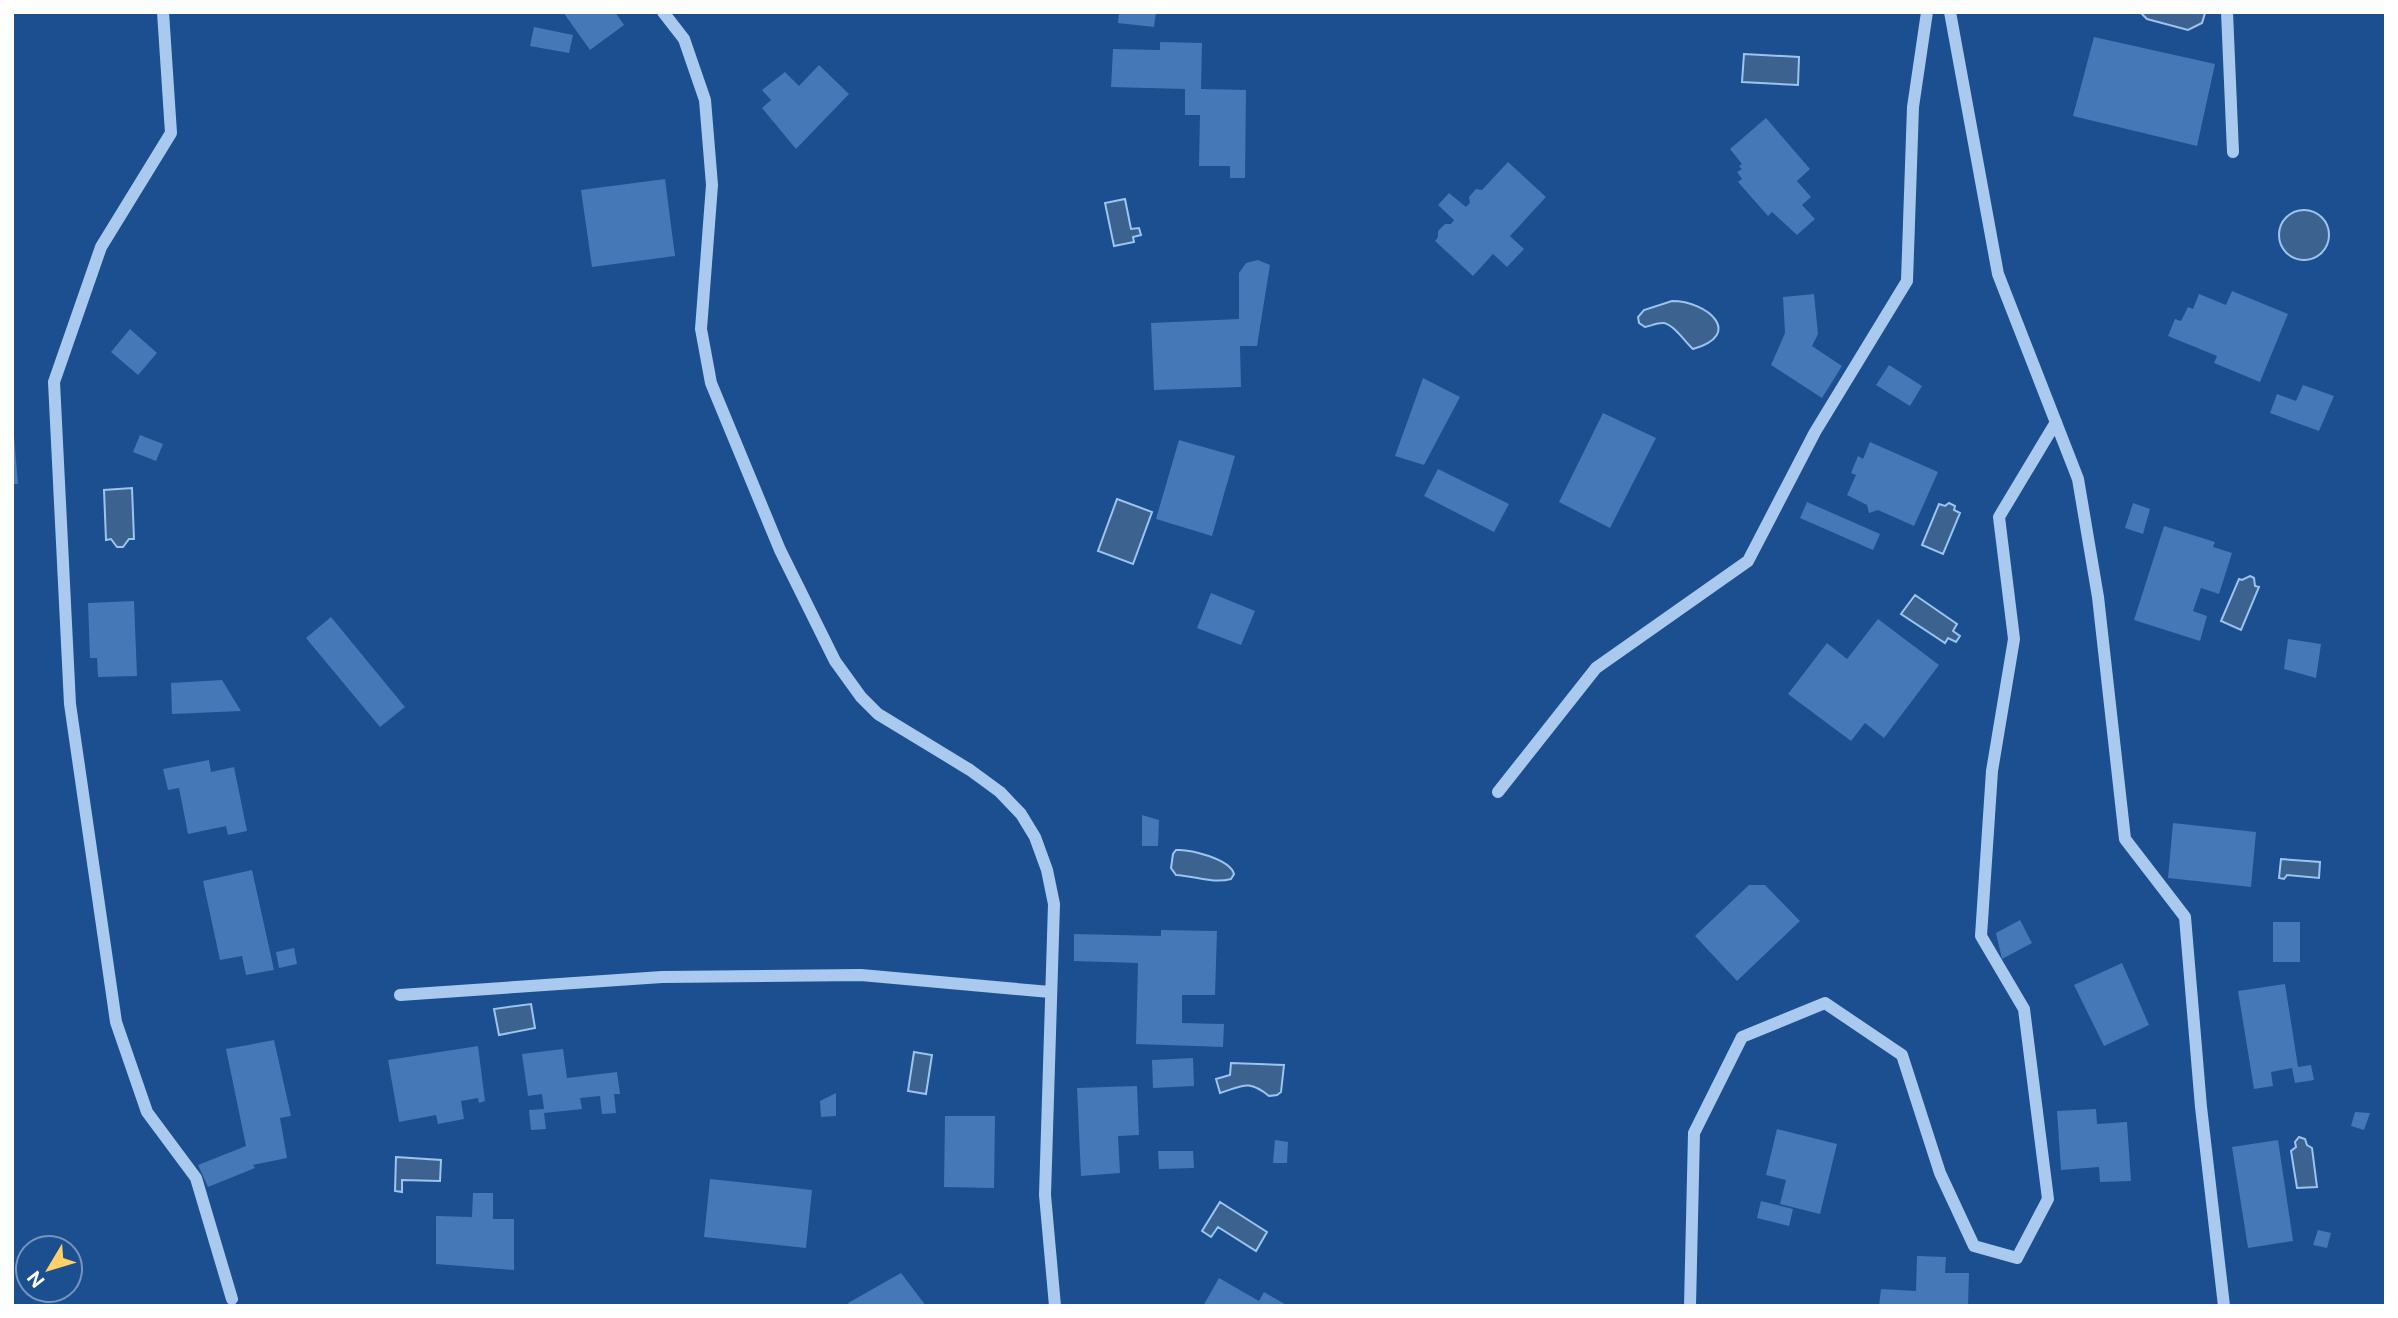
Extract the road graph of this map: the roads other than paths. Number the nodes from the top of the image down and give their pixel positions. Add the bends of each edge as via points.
1 (163, 12) edge
2 (663, 12) edge
3 (1927, 12) edge
4 (1950, 12) edge
5 (2227, 12) edge
6 (2233, 152) dead end
7 (2056, 422) junction
8 (1498, 792) dead end
9 (1050, 992) junction
10 (400, 995) dead end
11 (232, 1300) dead end
12 (1055, 1306) edge
13 (1690, 1306) edge
14 (2224, 1306) edge

1 - 11 street via 171,133 101,247 54,382 70,704 116,1022 147,1112 196,1178
2 - 9 street via 684,39 705,100 712,185 701,329 711,383 780,550 835,661 878,714 1000,792 1035,837 1054,904
3 - 8 street via 1913,107 1907,281 1815,432 1748,561 1596,668
4 - 7 street via 1998,274
5 - 6 street
7 - 13 street via 2000,517 2014,639 1992,771 1981,936 2024,1009 2048,1199 2017,1258 1974,1246 1940,1172 1902,1055 1825,1003 1742,1037 1694,1133
7 - 14 street via 2078,479 2096,584 2125,839 2185,917
9 - 10 street via 862,975 662,977
9 - 12 street via 1045,1195

